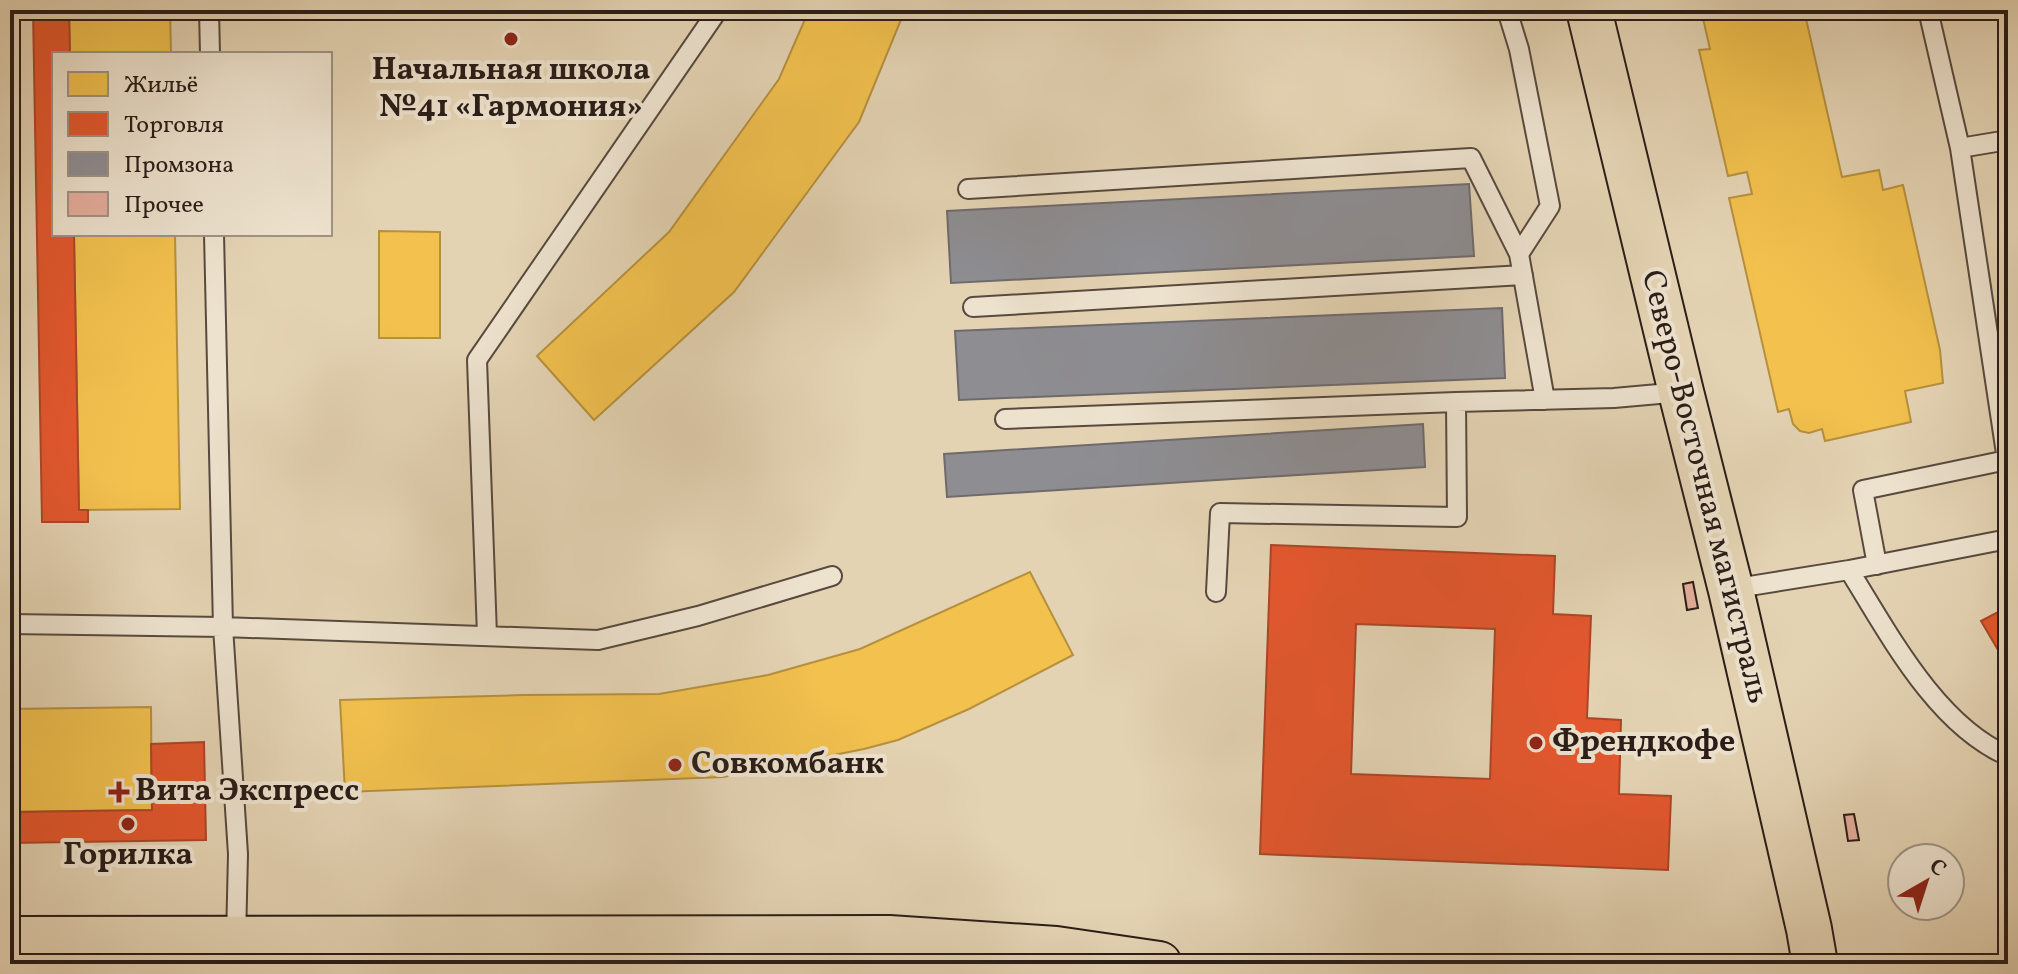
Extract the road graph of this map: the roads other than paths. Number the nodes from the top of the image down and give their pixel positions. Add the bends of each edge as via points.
1 (209, 10) edge
2 (718, 10) edge
3 (1507, 10) edge
4 (1589, 10) edge
5 (1928, 10) edge
6 (210, 52) edge
7 (2008, 140) edge
8 (1960, 148) junction
9 (968, 189) dead end
10 (214, 236) edge
11 (1519, 254) junction
12 (1523, 275) junction
13 (973, 307) dead end
14 (1681, 392) junction
15 (1545, 400) junction
16 (1456, 402) junction
17 (1005, 419) dead end
18 (2008, 539) edge
19 (1877, 565) junction
20 (1849, 570) junction
21 (832, 576) dead end
22 (1731, 590) junction
23 (1216, 592) dead end
24 (10, 624) edge
25 (223, 627) junction
26 (487, 635) junction
27 (2008, 756) edge
28 (10, 939) edge
29 (236, 939) junction
30 (1057, 956) edge
31 (1159, 964) edge
32 (1815, 964) edge

1 - 6 lane
2 - 26 lane via 477,360
3 - 11 lane via 1550,206
4 - 14 main road, Северо-Восточная магистраль
5 - 8 lane
7 - 8 lane
8 - 19 lane via 2007,460 1863,490
9 - 11 lane via 1471,158
10 - 25 lane
11 - 12 lane
12 - 13 lane
12 - 15 lane
14 - 15 lane
14 - 22 main road, Северо-Восточная магистраль
15 - 16 lane
16 - 17 lane
16 - 23 lane via 1457,517 1220,513
18 - 19 lane
19 - 20 lane
20 - 22 lane
20 - 27 lane via 1937,701 1967,730
21 - 26 lane via 598,640
22 - 32 main road, Северо-Восточная магистраль
24 - 25 lane
25 - 26 lane
25 - 29 lane via 238,854
28 - 29 main road
29 - 30 main road via 889,938
30 - 31 main road

